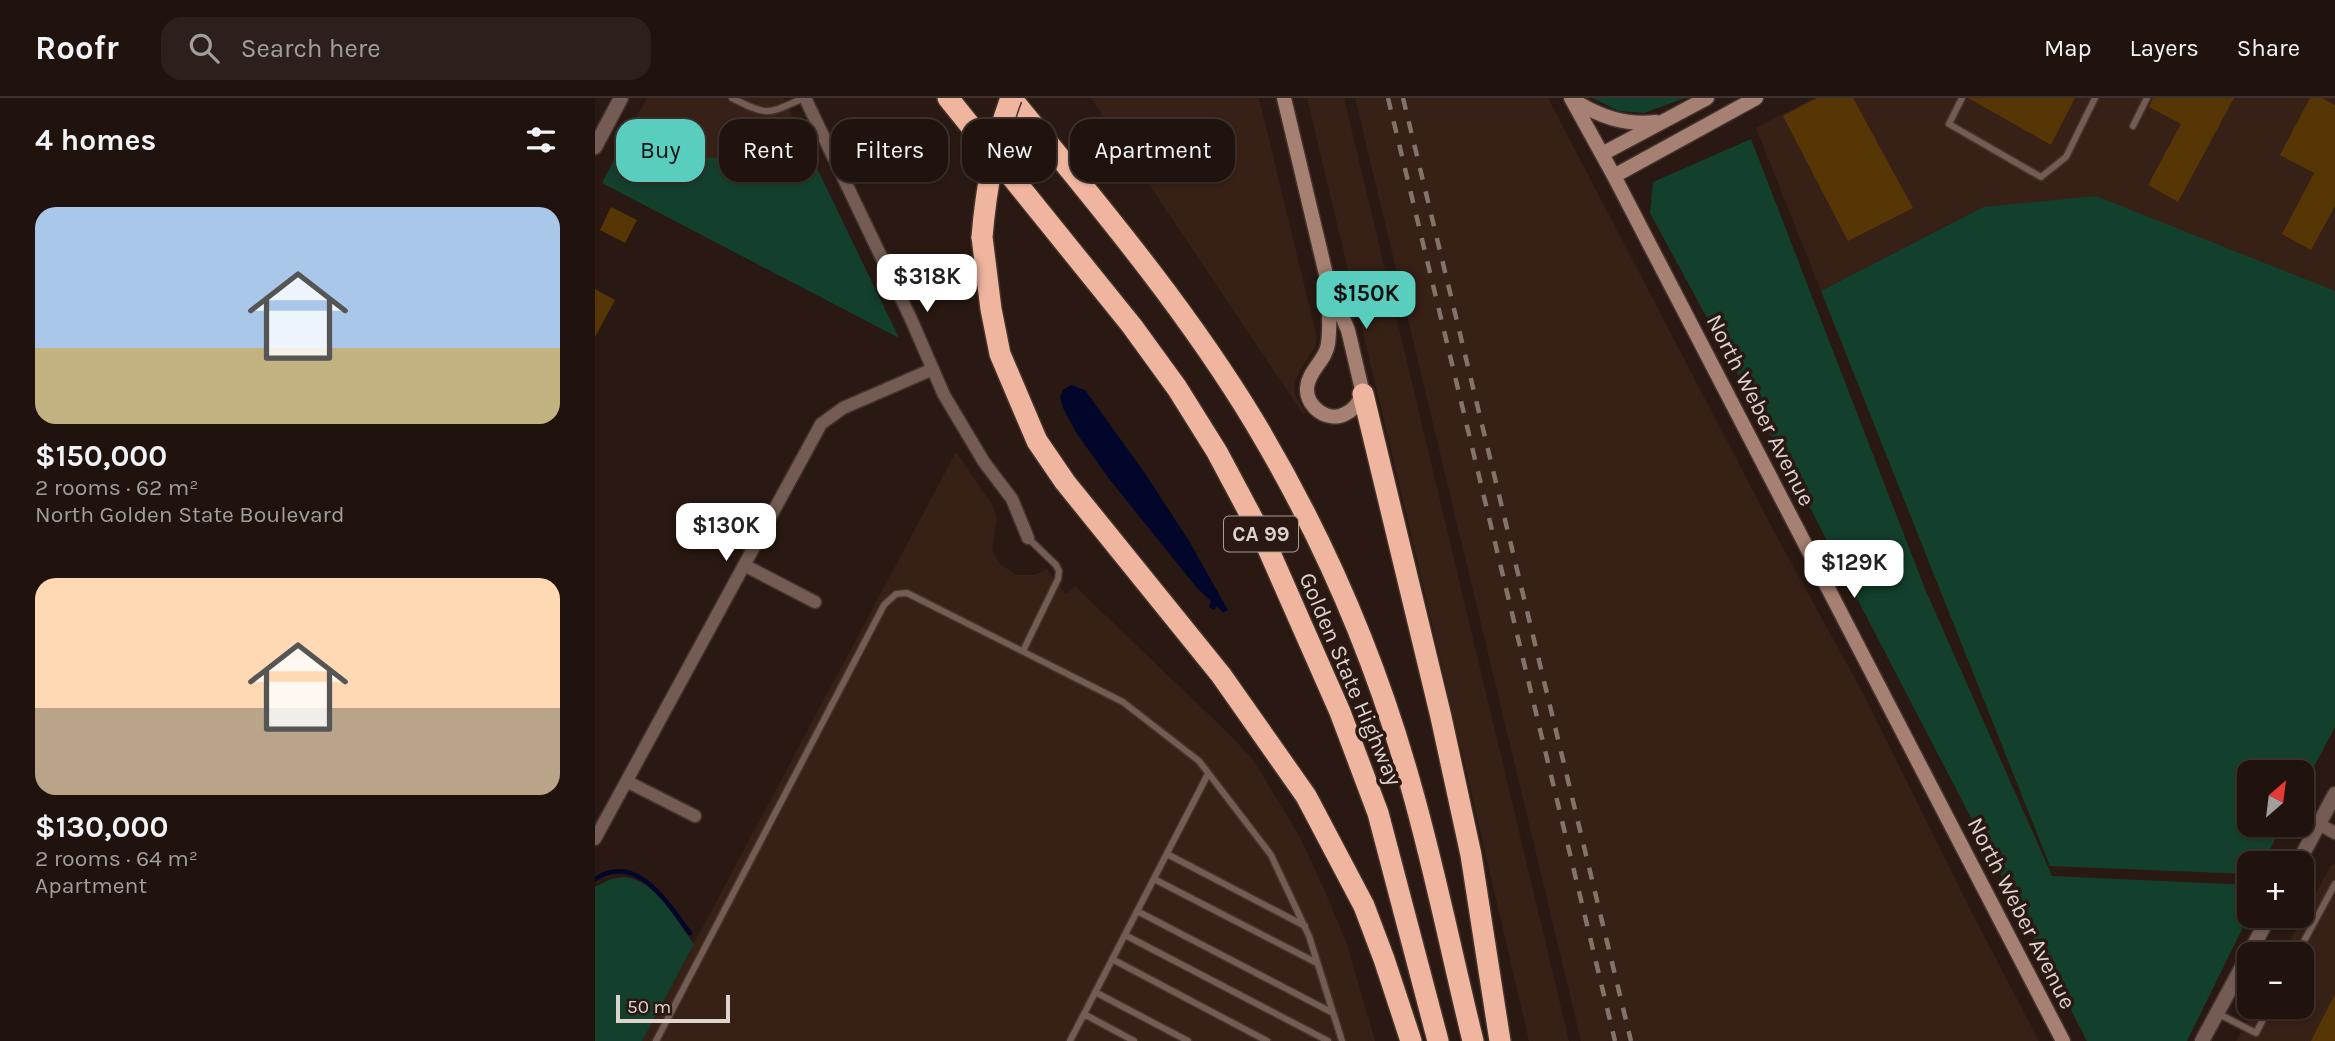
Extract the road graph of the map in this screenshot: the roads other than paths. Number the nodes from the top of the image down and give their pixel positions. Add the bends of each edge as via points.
1 (621, 98) edge
2 (732, 98) edge
3 (804, 98) edge
4 (948, 98) edge
5 (1011, 98) edge
6 (1284, 98) edge
7 (1571, 98) edge
8 (1707, 98) edge
9 (1756, 98) edge
10 (1962, 98) edge
11 (2095, 98) edge
12 (2147, 98) edge
13 (1664, 121) junction
14 (2133, 126) dead end
15 (595, 147) edge
16 (1602, 153) junction
17 (1614, 176) junction
18 (1328, 283) junction
19 (933, 369) junction
20 (1363, 394) junction
21 (1028, 538) joint
22 (744, 565) junction
23 (815, 602) dead end
24 (1023, 652) junction
25 (1208, 774) junction
26 (628, 782) junction
27 (2335, 794) edge
28 (695, 816) dead end
29 (2319, 824) junction
30 (2335, 833) edge
31 (595, 839) edge
32 (2304, 851) edge
33 (1167, 854) junction
34 (1154, 879) junction
35 (2335, 884) edge
36 (1137, 911) junction
37 (2314, 921) edge
38 (1305, 926) junction
39 (2263, 928) edge
40 (1125, 935) junction
41 (1112, 959) junction
42 (1318, 963) junction
43 (1095, 992) junction
44 (1333, 1013) junction
45 (2217, 1013) junction
46 (1084, 1014) junction
47 (2263, 1019) edge
48 (656, 1041) edge
49 (1071, 1041) edge
50 (1134, 1041) edge
51 (1188, 1041) edge
52 (1267, 1041) edge
53 (1328, 1041) edge
54 (1342, 1041) edge
55 (1411, 1041) edge
56 (1438, 1041) edge
57 (1473, 1041) edge
58 (1500, 1041) edge
59 (2063, 1041) edge
60 (2201, 1041) edge

1 - 15 street
2 - 3 lane via 770,113
3 - 19 street
4 - 56 highway, Golden State Highway / CA 99 via 1177,388 1266,544 1340,712 1378,813
5 - 55 highway, bridge via 991,164 982,237 1000,354 1037,440 1065,482 1221,674 1307,796 1364,906
5 - 57 highway, Golden State Highway / CA 99 via 1203,341 1256,424 1302,509 1351,616 1411,784
6 - 18 main road
7 - 13 main road via 1613,120
7 - 16 main road, North Weber Avenue
8 - 13 main road
9 - 17 main road
10 - 11 lane via 1949,124 2041,177 2066,157
12 - 14 lane
13 - 16 main road
16 - 17 main road, North Weber Avenue
17 - 59 main road, North Weber Avenue
18 - 20 main road via 1348,330
18 - 20 main road via 1328,345 1308,382 1308,395 1319,411 1337,417 1354,408
19 - 21 street via 964,430 1012,499
19 - 22 street via 843,408 821,424
20 - 58 highway via 1465,830
21 - 24 lane via 1059,571
22 - 23 street
22 - 26 street
24 - 25 lane via 1123,702 1199,761
24 - 48 lane via 907,593 896,594 884,605
25 - 33 lane
25 - 38 lane via 1271,855
26 - 28 street
26 - 31 street
27 - 29 street
29 - 30 street
29 - 32 street
33 - 34 lane
33 - 38 lane
34 - 36 lane
34 - 42 lane
35 - 37 lane
36 - 40 lane
36 - 44 lane
38 - 42 lane
39 - 45 street
40 - 41 lane
40 - 53 lane
41 - 43 lane
41 - 52 lane
42 - 44 lane
43 - 46 lane
43 - 51 lane
44 - 54 lane
45 - 47 lane via 2256,1033
45 - 60 street
46 - 49 lane
46 - 50 lane

